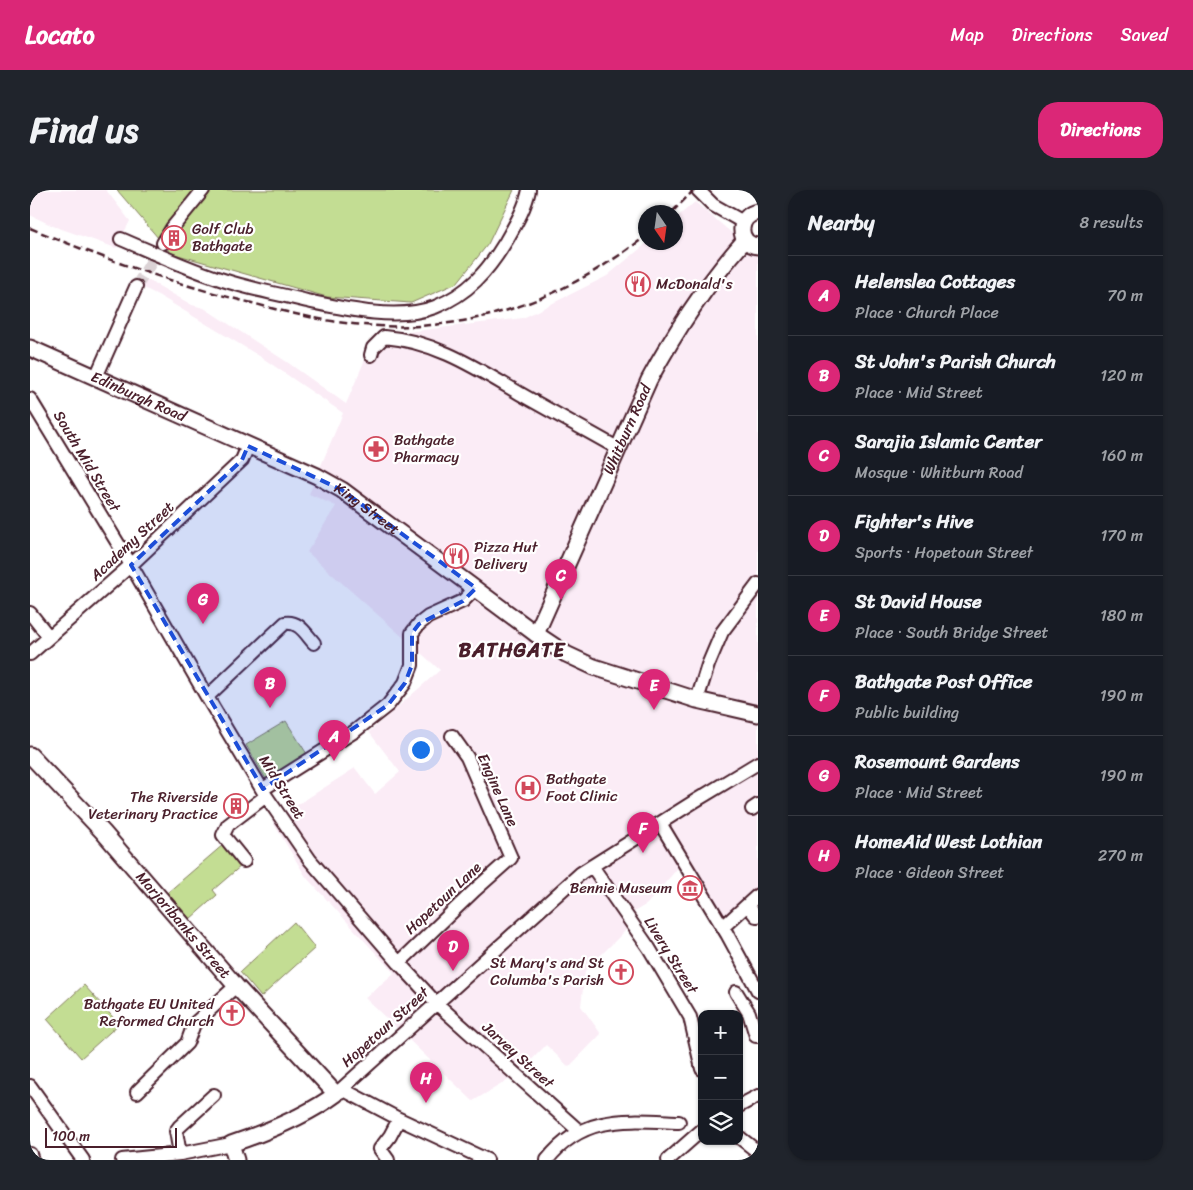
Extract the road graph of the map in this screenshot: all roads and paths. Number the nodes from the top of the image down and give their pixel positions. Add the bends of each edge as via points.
1 (203, 190) edge
2 (529, 190) edge
3 (698, 190) edge
4 (758, 212) edge
5 (743, 222) junction
6 (120, 239) dead end
7 (163, 242) tunnel mouth
8 (752, 243) edge
9 (136, 287) tunnel mouth
10 (30, 348) edge
11 (371, 355) dead end
12 (96, 377) junction
13 (30, 399) edge
14 (248, 446) junction
15 (619, 449) junction
16 (131, 565) junction
17 (758, 584) edge
18 (476, 588) junction
19 (30, 613) edge
20 (536, 634) junction
21 (49, 637) junction
22 (309, 641) dead end
23 (30, 654) edge
24 (207, 697) junction
25 (697, 700) junction
26 (758, 714) edge
27 (452, 736) dead end
28 (30, 755) edge
29 (758, 763) edge
30 (265, 792) junction
31 (660, 823) junction
32 (511, 858) joint
33 (244, 861) dead end
34 (592, 866) junction
35 (758, 895) edge
36 (747, 905) junction
37 (758, 916) edge
38 (723, 927) junction
39 (398, 963) junction
40 (236, 986) junction
41 (758, 991) edge
42 (736, 992) dead end
43 (436, 1003) junction
44 (758, 1036) edge
45 (698, 1055) edge
46 (30, 1086) edge
47 (339, 1091) junction
48 (137, 1092) dead end
49 (214, 1095) dead end
50 (758, 1096) edge
51 (743, 1104) edge
52 (399, 1119) junction
53 (679, 1122) dead end
54 (579, 1131) junction
55 (698, 1134) edge
56 (743, 1140) edge
57 (231, 1144) junction
58 (758, 1152) edge
59 (30, 1154) edge
60 (180, 1154) junction
61 (32, 1160) edge
62 (83, 1160) edge
63 (122, 1160) edge
64 (236, 1160) edge
65 (388, 1160) edge
66 (487, 1160) edge
67 (547, 1160) edge
68 (668, 1160) edge

1 - 7 street
2 - 6 street via 514,227 495,259 475,283 460,295 433,308 410,313 342,309 244,286
3 - 5 street via 713,205
4 - 5 main road
5 - 8 main road via 741,231
8 - 15 main road, Whitburn Road via 706,287 670,342 649,380
9 - 12 street
10 - 12 main road, Edinburgh Road
11 - 15 street via 384,337 423,344 483,372
12 - 14 main road, Edinburgh Road
13 - 16 street, South Mid Street
14 - 16 street, Academy Street via 242,460
14 - 18 main road, King Street via 306,470 342,490
15 - 20 main road, Whitburn Road
16 - 21 street, Academy Street
16 - 24 street, Mid Street
17 - 25 street via 722,632
18 - 20 main road, King Street
18 - 30 street via 463,601 428,617 412,633 412,665 405,683 388,706
19 - 21 street
20 - 25 main road, King Street via 566,654 594,667
21 - 23 street, Academy Street
22 - 24 street via 297,624 284,623
24 - 30 street, Mid Street
25 - 26 main road, King Street
27 - 32 street, Engine Lane via 467,757
28 - 40 main road, Marjoribanks Street via 103,832
29 - 31 street, Hopetoun Street
30 - 33 street via 228,825 224,834
30 - 39 street, Mid Street via 310,860
31 - 34 street, Hopetoun Street
31 - 38 street
32 - 39 street, Hopetoun Lane
34 - 43 street, Hopetoun Street
34 - 45 street, Livery Street via 671,982 690,1017
35 - 36 street
36 - 37 street
36 - 38 street
38 - 41 street
39 - 43 street, Mid Street
40 - 47 main road, Marjoribanks Street
40 - 48 street via 194,1024 187,1043
42 - 44 street
43 - 47 street, Hopetoun Street
43 - 54 street, Jarvey Street
46 - 62 street
47 - 52 street
47 - 57 main road via 295,1118
49 - 60 street via 176,1131
50 - 51 street
52 - 65 street via 380,1149
52 - 66 street
53 - 54 street via 636,1120 600,1124
54 - 67 street
55 - 68 street
56 - 58 street
57 - 60 street
57 - 64 main road
59 - 61 street
60 - 63 street

